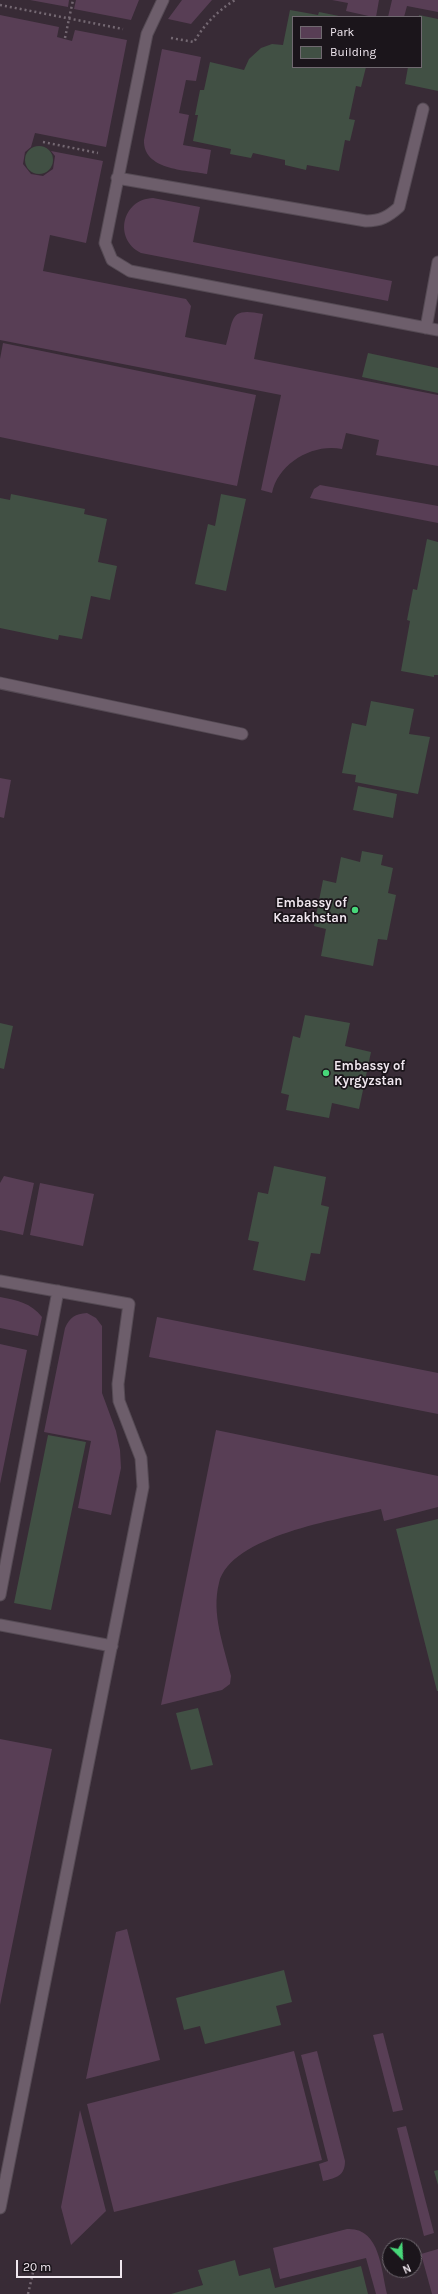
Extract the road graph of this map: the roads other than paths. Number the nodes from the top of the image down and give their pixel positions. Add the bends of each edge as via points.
1 (163, 0) edge
2 (423, 109) dead end
3 (118, 178) junction
4 (438, 262) edge
5 (426, 328) junction
6 (438, 330) edge
7 (0, 683) edge
8 (242, 734) dead end
9 (0, 1281) edge
10 (58, 1291) junction
11 (0, 1595) edge
12 (0, 1625) edge
13 (112, 1646) junction
14 (0, 2208) edge

1 - 3 lane via 147,34
2 - 3 lane via 399,207 390,216 378,221
3 - 5 lane via 105,243 112,260 119,266 130,271
4 - 5 lane
5 - 6 lane
7 - 8 lane
9 - 10 lane
10 - 11 lane
10 - 13 lane via 129,1304 118,1384 119,1401 141,1458 143,1487
12 - 13 lane
13 - 14 lane

